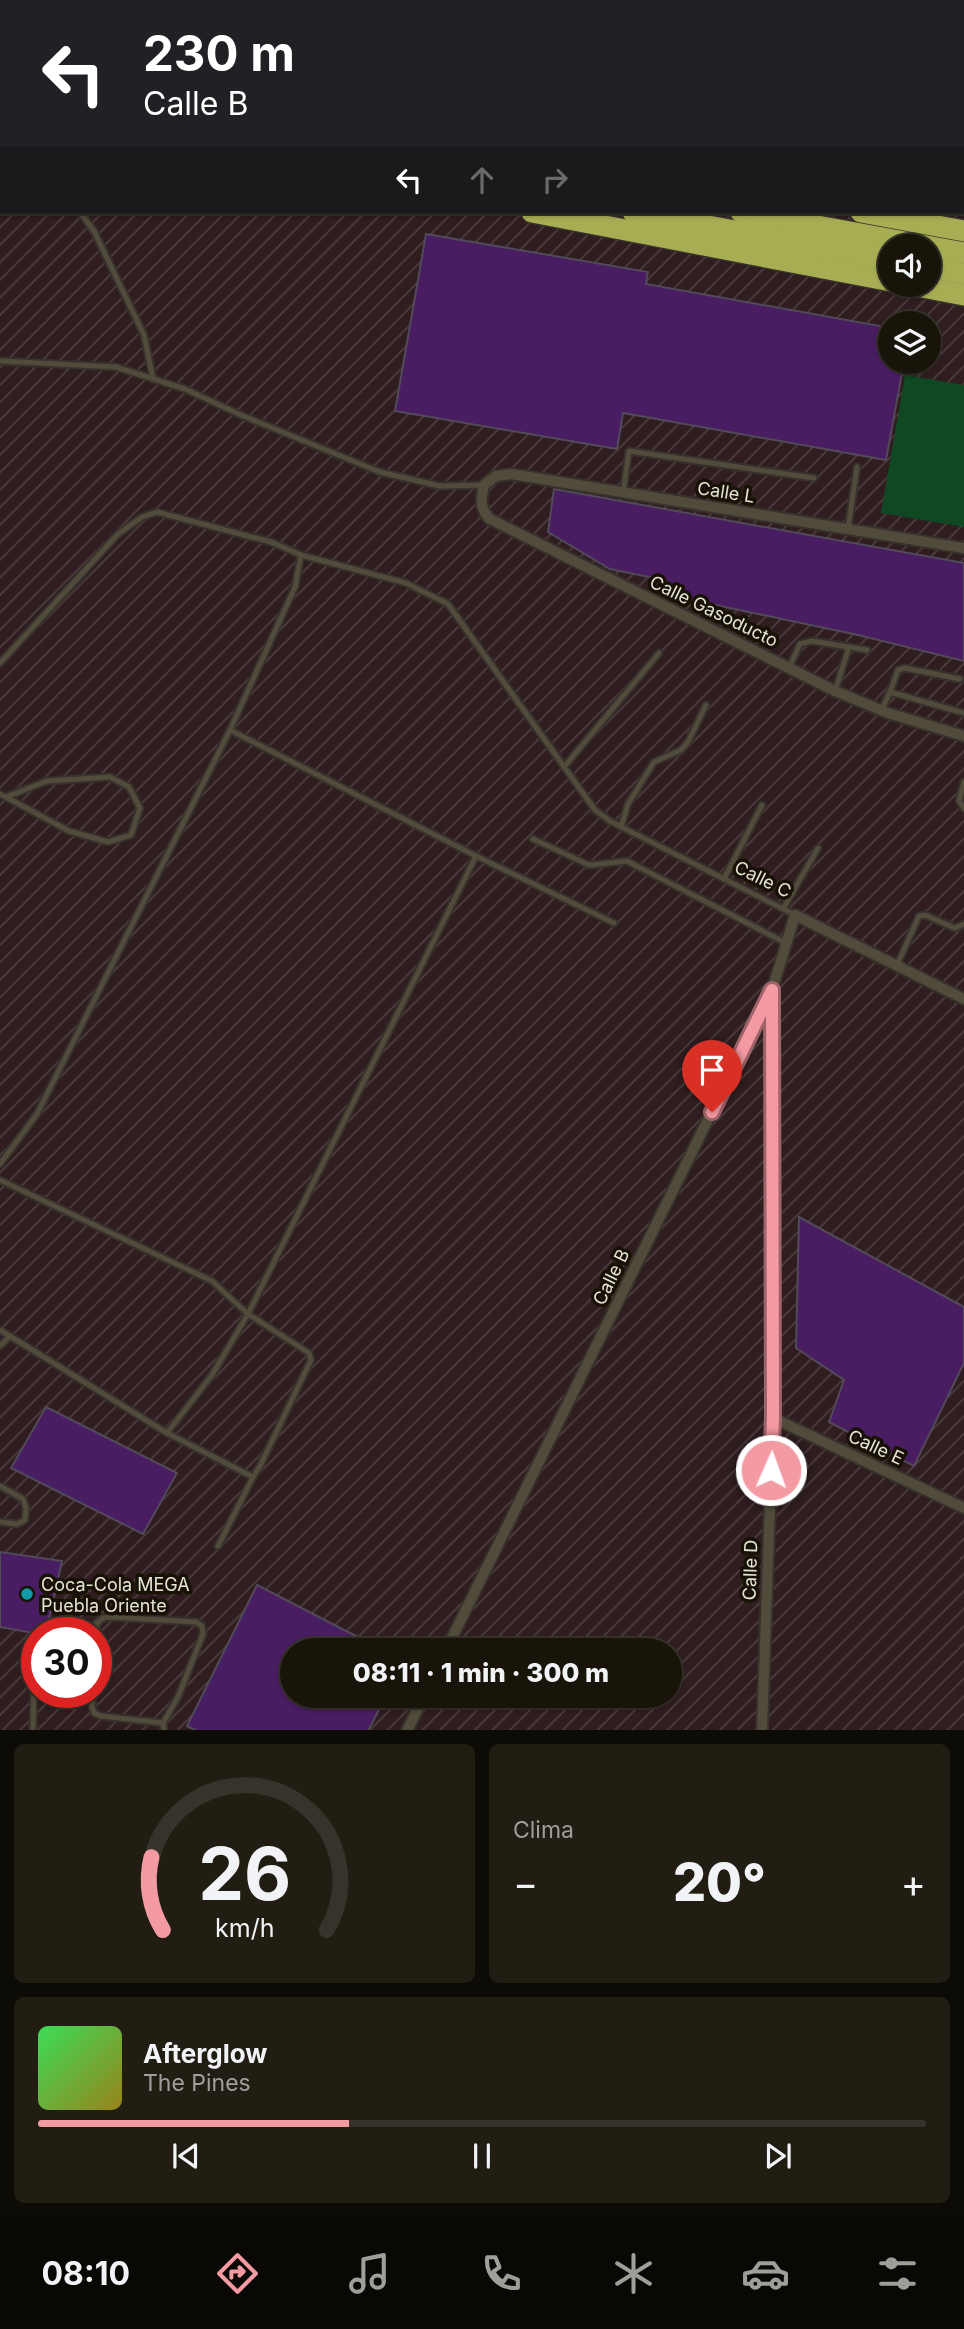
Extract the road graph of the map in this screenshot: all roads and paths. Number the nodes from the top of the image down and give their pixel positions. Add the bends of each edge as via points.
1 (81, 214) edge
2 (542, 214) edge
3 (645, 214) edge
4 (752, 214) edge
5 (872, 214) edge
6 (964, 231) edge
7 (964, 253) edge
8 (878, 258) edge
9 (941, 269) edge
10 (964, 274) edge
11 (878, 279) edge
12 (941, 291) edge
13 (964, 295) edge
14 (0, 361) edge
15 (153, 379) junction
16 (858, 467) dead end
17 (814, 478) dead end
18 (484, 485) junction
19 (623, 493) junction
20 (848, 529) junction
21 (964, 548) edge
22 (301, 555) junction
23 (849, 647) junction
24 (867, 650) dead end
25 (659, 653) dead end
26 (0, 663) edge
27 (789, 668) junction
28 (960, 679) dead end
29 (835, 691) junction
30 (890, 692) junction
31 (706, 705) dead end
32 (882, 709) junction
33 (964, 713) edge
34 (230, 730) junction
35 (964, 736) edge
36 (564, 767) junction
37 (964, 782) edge
38 (3, 796) edge
39 (762, 805) dead end
40 (964, 808) edge
41 (621, 827) junction
42 (533, 839) dead end
43 (818, 848) dead end
44 (476, 856) junction
45 (723, 879) junction
46 (783, 909) junction
47 (795, 915) junction
48 (614, 923) dead end
49 (964, 924) edge
50 (786, 943) junction
51 (897, 965) junction
52 (772, 990) junction
53 (964, 999) edge
54 (0, 1164) edge
55 (0, 1180) edge
56 (248, 1314) junction
57 (0, 1330) edge
58 (10, 1336) junction
59 (0, 1346) edge
60 (773, 1418) junction
61 (167, 1433) junction
62 (253, 1477) junction
63 (0, 1486) edge
64 (964, 1508) edge
65 (0, 1522) edge
66 (218, 1546) dead end
67 (112, 1617) edge
68 (452, 1638) edge
69 (34, 1708) edge
70 (93, 1708) edge
71 (418, 1708) edge
72 (153, 1723) junction
73 (163, 1723) junction
74 (33, 1730) edge
75 (153, 1730) edge
76 (164, 1730) edge
77 (407, 1730) edge
78 (762, 1730) edge

1 - 15 lane via 144,335
2 - 11 highway
3 - 8 highway
4 - 7 highway
5 - 6 highway
9 - 10 highway
12 - 13 highway
14 - 15 lane via 116,367
15 - 18 lane via 401,478 440,485
16 - 20 lane
17 - 19 lane via 629,451
18 - 19 street, Calle L via 496,476 511,474
18 - 27 street, Calle Gasoducto via 482,511 490,519
19 - 20 street, Calle L
20 - 21 street, Calle L
22 - 26 lane, Calle C via 271,542 157,512 142,517 118,534
22 - 34 lane via 295,587
22 - 36 lane, Calle C via 406,583 448,604
23 - 24 lane
23 - 27 lane via 812,641 800,644
23 - 29 lane
25 - 36 lane
27 - 29 street, Calle Gasoducto
28 - 30 lane via 905,668 898,670
29 - 32 street, Calle Gasoducto
30 - 32 lane
30 - 33 lane
31 - 41 lane via 681,750 654,762 628,804
32 - 35 street, Calle Gasoducto
34 - 44 lane
34 - 54 lane via 37,1114
36 - 41 lane, Calle C via 595,810
37 - 40 lane via 959,801
38 - 38 lane via 69,831 108,842 131,835 140,808 130,787 110,777 47,781
39 - 45 lane
41 - 45 lane, Calle C
42 - 50 lane via 589,865 627,861
43 - 46 lane
44 - 48 lane
44 - 56 lane
45 - 46 lane, Calle C
46 - 47 lane, Calle C
47 - 50 street, Calle B
47 - 51 street, Calle C
49 - 51 lane via 955,928 919,916
50 - 52 street, Calle B
51 - 53 street, Calle C
52 - 60 street, Calle D
52 - 68 street, Calle B
55 - 56 lane via 212,1281
56 - 61 lane via 212,1375
56 - 62 lane via 309,1353 311,1360
57 - 58 lane
58 - 59 lane
58 - 61 lane
60 - 64 street, Calle E
60 - 78 street, Calle D
61 - 62 lane
62 - 66 lane
63 - 65 lane via 23,1499 26,1508 25,1520
67 - 73 lane via 202,1626 203,1634 178,1697
69 - 74 lane
70 - 72 lane via 101,1716
71 - 77 street
72 - 73 lane
72 - 75 lane
73 - 76 lane

